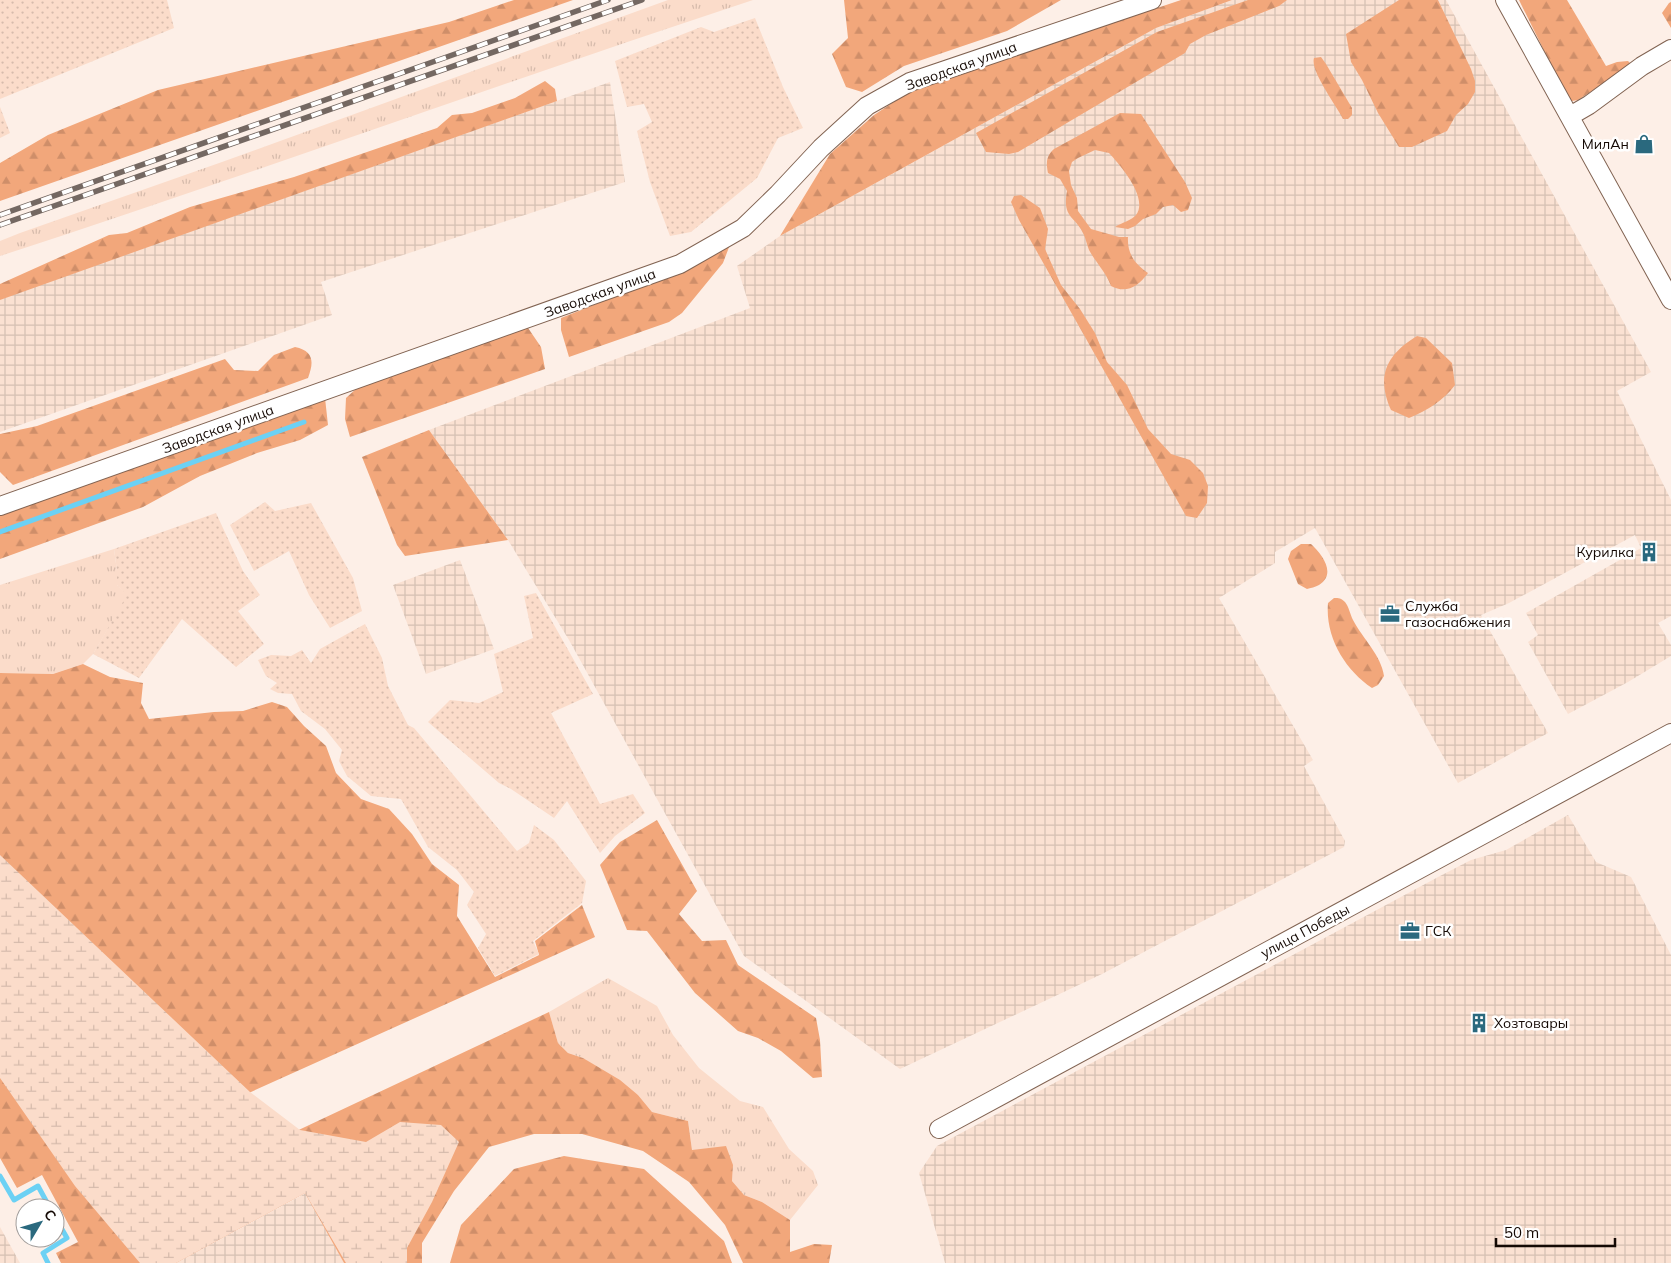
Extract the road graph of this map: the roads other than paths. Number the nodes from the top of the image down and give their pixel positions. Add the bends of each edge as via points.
1 (1152, 0) edge
2 (1505, 0) edge
3 (1671, 49) edge
4 (1570, 116) junction
5 (1671, 300) edge
6 (0, 506) edge
7 (1671, 733) edge
8 (939, 1129) dead end

1 - 6 street, Заводская улица via 910,82 867,106 743,228 680,264
2 - 4 street
3 - 4 street
4 - 5 street
7 - 8 street, улица Победы

